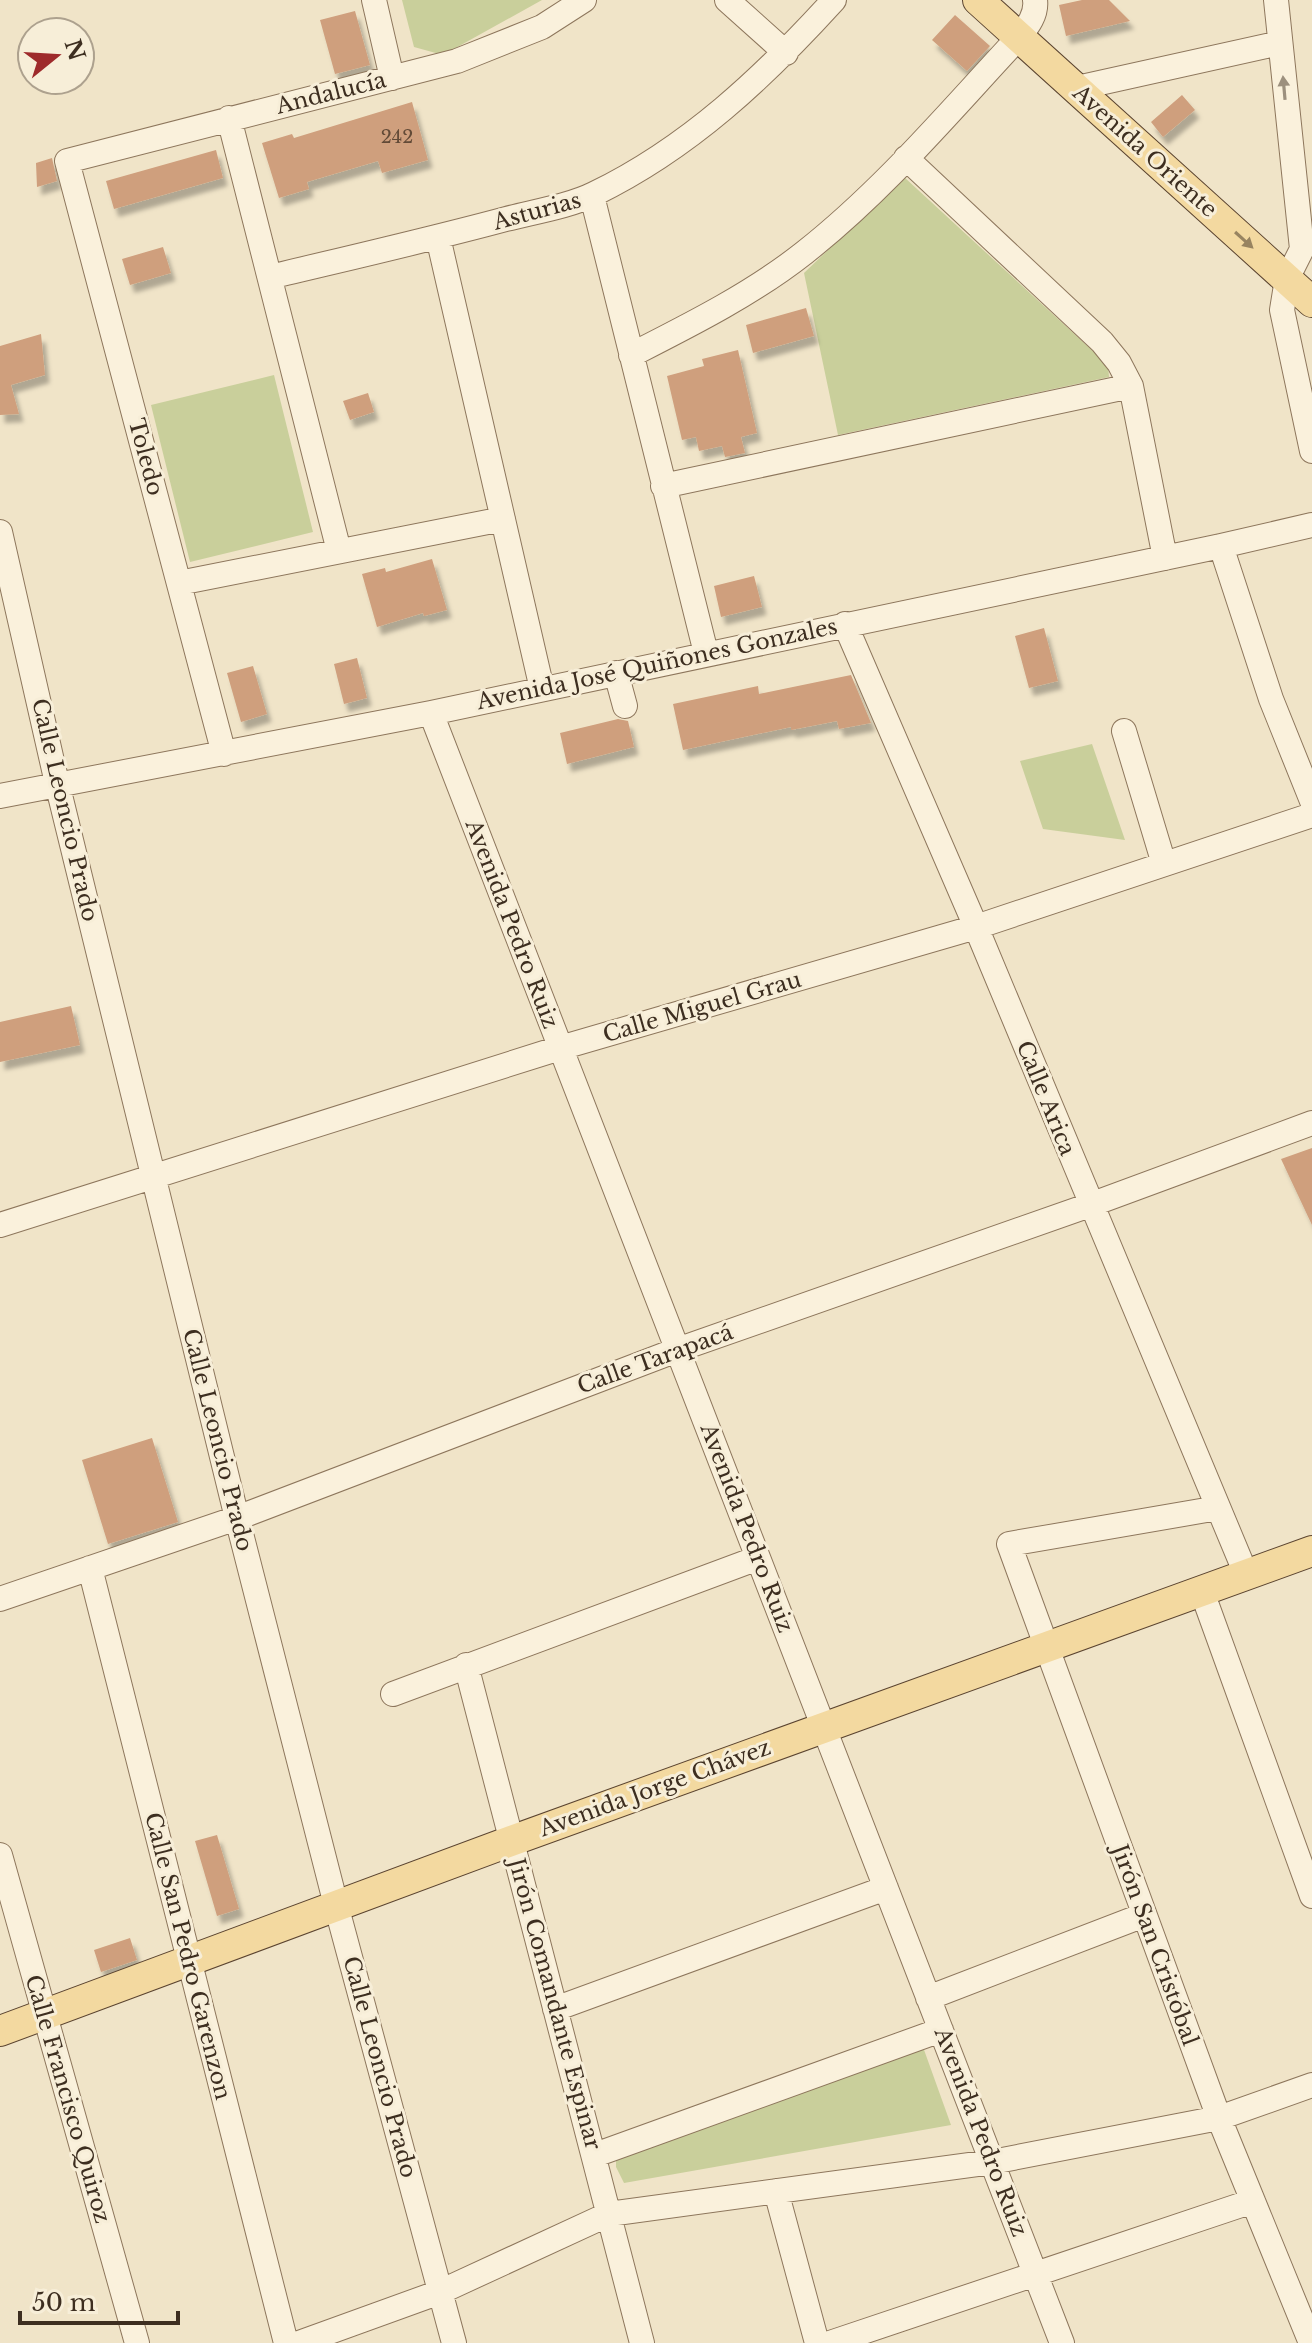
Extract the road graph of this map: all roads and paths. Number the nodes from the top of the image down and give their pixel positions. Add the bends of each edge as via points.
1 (374, 0) edge
2 (584, 0) edge
3 (727, 0) edge
4 (834, 0) edge
5 (978, 0) edge
6 (1035, 0) edge
7 (1276, 0) edge
8 (1019, 37) junction
9 (1280, 43) junction
10 (786, 53) junction
11 (392, 78) junction
12 (1077, 88) junction
13 (229, 118) junction
14 (1300, 128) edge
15 (906, 158) junction
16 (67, 161) joint
17 (592, 196) junction
18 (438, 237) junction
19 (1307, 248) edge
20 (270, 277) junction
21 (1287, 279) junction
22 (1312, 302) edge
23 (631, 355) junction
24 (1131, 386) junction
25 (1312, 451) edge
26 (663, 486) junction
27 (503, 519) junction
28 (1312, 525) edge
29 (0, 532) edge
30 (1221, 546) junction
31 (339, 551) junction
32 (1165, 558) junction
33 (179, 583) junction
34 (845, 624) junction
35 (706, 653) junction
36 (616, 673) junction
37 (542, 689) junction
38 (625, 706) dead end
39 (431, 713) junction
40 (1124, 731) dead end
41 (224, 754) junction
42 (57, 783) junction
43 (0, 796) edge
44 (1312, 801) edge
45 (1312, 815) edge
46 (1164, 864) junction
47 (976, 927) junction
48 (560, 1048) junction
49 (1312, 1123) edge
50 (154, 1176) junction
51 (1090, 1205) junction
52 (0, 1225) edge
53 (677, 1350) junction
54 (1218, 1508) junction
55 (237, 1518) junction
56 (1312, 1551) edge
57 (758, 1558) junction
58 (90, 1568) junction
59 (1246, 1574) junction
60 (1201, 1589) junction
61 (0, 1599) edge
62 (1045, 1646) junction
63 (466, 1665) junction
64 (393, 1694) dead end
65 (824, 1727) junction
66 (511, 1841) junction
67 (0, 1855) edge
68 (886, 1888) junction
69 (1312, 1896) edge
70 (336, 1905) junction
71 (1144, 1915) junction
72 (189, 1960) junction
73 (928, 1998) junction
74 (555, 2009) junction
75 (43, 2014) junction
76 (941, 2030) junction
77 (0, 2031) edge
78 (1312, 2085) edge
79 (1219, 2118) junction
80 (595, 2155) junction
81 (992, 2162) junction
82 (776, 2191) junction
83 (1253, 2201) junction
84 (609, 2214) junction
85 (1036, 2275) junction
86 (440, 2292) junction
87 (137, 2343) edge
88 (286, 2343) edge
89 (299, 2343) edge
90 (454, 2343) edge
91 (642, 2343) edge
92 (817, 2343) edge
93 (830, 2343) edge
94 (1062, 2343) edge
95 (1311, 2343) edge

1 - 11 street
2 - 11 street, Andalucía via 501,45
3 - 10 street
4 - 10 street, Asturias
5 - 8 main road, Avenida Oriente
6 - 8 street via 1030,23
7 - 9 street
8 - 12 main road, Avenida Oriente
8 - 15 street
9 - 12 street
14 -> 9 street
10 - 17 street, Asturias via 687,139
11 - 13 street, Andalucía
12 -> 21 main road, Avenida Oriente
13 - 16 street, Andalucía
13 - 20 street
14 - 19 street
15 - 23 street via 803,254
15 - 24 street via 1102,342
16 - 33 street, Toledo
17 - 18 street, Asturias
17 - 23 street
18 - 20 street, Asturias
18 - 27 street
19 - 21 street
20 - 31 street
21 - 22 main road, Avenida Oriente
21 - 25 street via 1282,310
23 - 26 street
24 - 26 street
24 - 32 street
26 - 35 street
27 - 31 street
27 - 37 street
28 - 30 street, Avenida José Quiñones Gonzales
29 - 42 street, Calle Leoncio Prado
30 - 32 street, Avenida José Quiñones Gonzales
30 - 44 street via 1271,699
31 - 33 street
32 - 34 street, Avenida José Quiñones Gonzales
33 - 41 street, Toledo
34 - 35 street, Avenida José Quiñones Gonzales
34 - 47 street, Calle Arica
35 - 36 street, Avenida José Quiñones Gonzales
36 - 37 street, Avenida José Quiñones Gonzales
36 - 38 street
37 - 39 street, Avenida José Quiñones Gonzales
39 - 41 street, Avenida José Quiñones Gonzales
39 - 48 street, Avenida Pedro Ruiz
40 - 46 street
41 - 42 street, Avenida José Quiñones Gonzales
42 - 43 street, Avenida José Quiñones Gonzales
42 - 50 street, Calle Leoncio Prado
45 - 46 street, Calle Miguel Grau
46 - 47 street, Calle Miguel Grau
47 - 48 street, Calle Miguel Grau
47 - 51 street, Calle Arica
48 - 50 street, Calle Miguel Grau
48 - 53 street, Avenida Pedro Ruiz
49 - 51 street, Calle Tarapacá
50 - 52 street, Calle Miguel Grau
50 - 55 street, Calle Leoncio Prado
51 - 53 street, Calle Tarapacá
51 - 54 street, Calle Arica
53 - 55 street, Calle Tarapacá
53 - 57 street, Avenida Pedro Ruiz
54 - 59 street, Calle Arica
54 - 62 street, Jirón San Cristóbal via 1009,1544
55 - 58 street, Calle Tarapacá
55 - 70 street, Calle Leoncio Prado
56 - 59 main road, Avenida Jorge Chávez
57 - 63 street
57 - 65 street, Avenida Pedro Ruiz
58 - 61 street, Calle Tarapacá
58 - 72 street, Calle San Pedro Garenzon
59 - 60 main road, Avenida Jorge Chávez
60 - 62 main road, Avenida Jorge Chávez
60 - 69 street
62 - 65 main road, Avenida Jorge Chávez
62 - 71 street, Jirón San Cristóbal
63 - 64 street
63 - 66 street, Jirón Comandante Espinar
65 - 66 main road, Avenida Jorge Chávez
65 - 68 street, Avenida Pedro Ruiz
66 - 70 main road, Avenida Jorge Chávez
66 - 74 street, Jirón Comandante Espinar
67 - 75 street, Calle Francisco Quiroz
68 - 73 street, Avenida Pedro Ruiz
68 - 74 street
70 - 72 main road, Avenida Jorge Chávez
70 - 86 street, Calle Leoncio Prado
71 - 73 street
71 - 79 street, Jirón San Cristóbal
72 - 75 main road, Avenida Jorge Chávez
72 - 88 street, Calle San Pedro Garenzon
73 - 76 street, Avenida Pedro Ruiz
74 - 80 street, Jirón Comandante Espinar
75 - 77 main road, Avenida Jorge Chávez
75 - 87 street, Calle Francisco Quiroz
76 - 80 street
76 - 81 street, Avenida Pedro Ruiz
78 - 79 street
79 - 81 street
79 - 83 street, Jirón San Cristóbal
80 - 84 street, Jirón Comandante Espinar
81 - 82 street
81 - 85 street, Avenida Pedro Ruiz
82 - 84 street
82 - 92 street
83 - 85 street
83 - 95 street, Jirón San Cristóbal
84 - 86 street
84 - 91 street, Jirón Comandante Espinar
85 - 93 street
85 - 94 street, Avenida Pedro Ruiz
86 - 89 street
86 - 90 street, Calle Leoncio Prado

